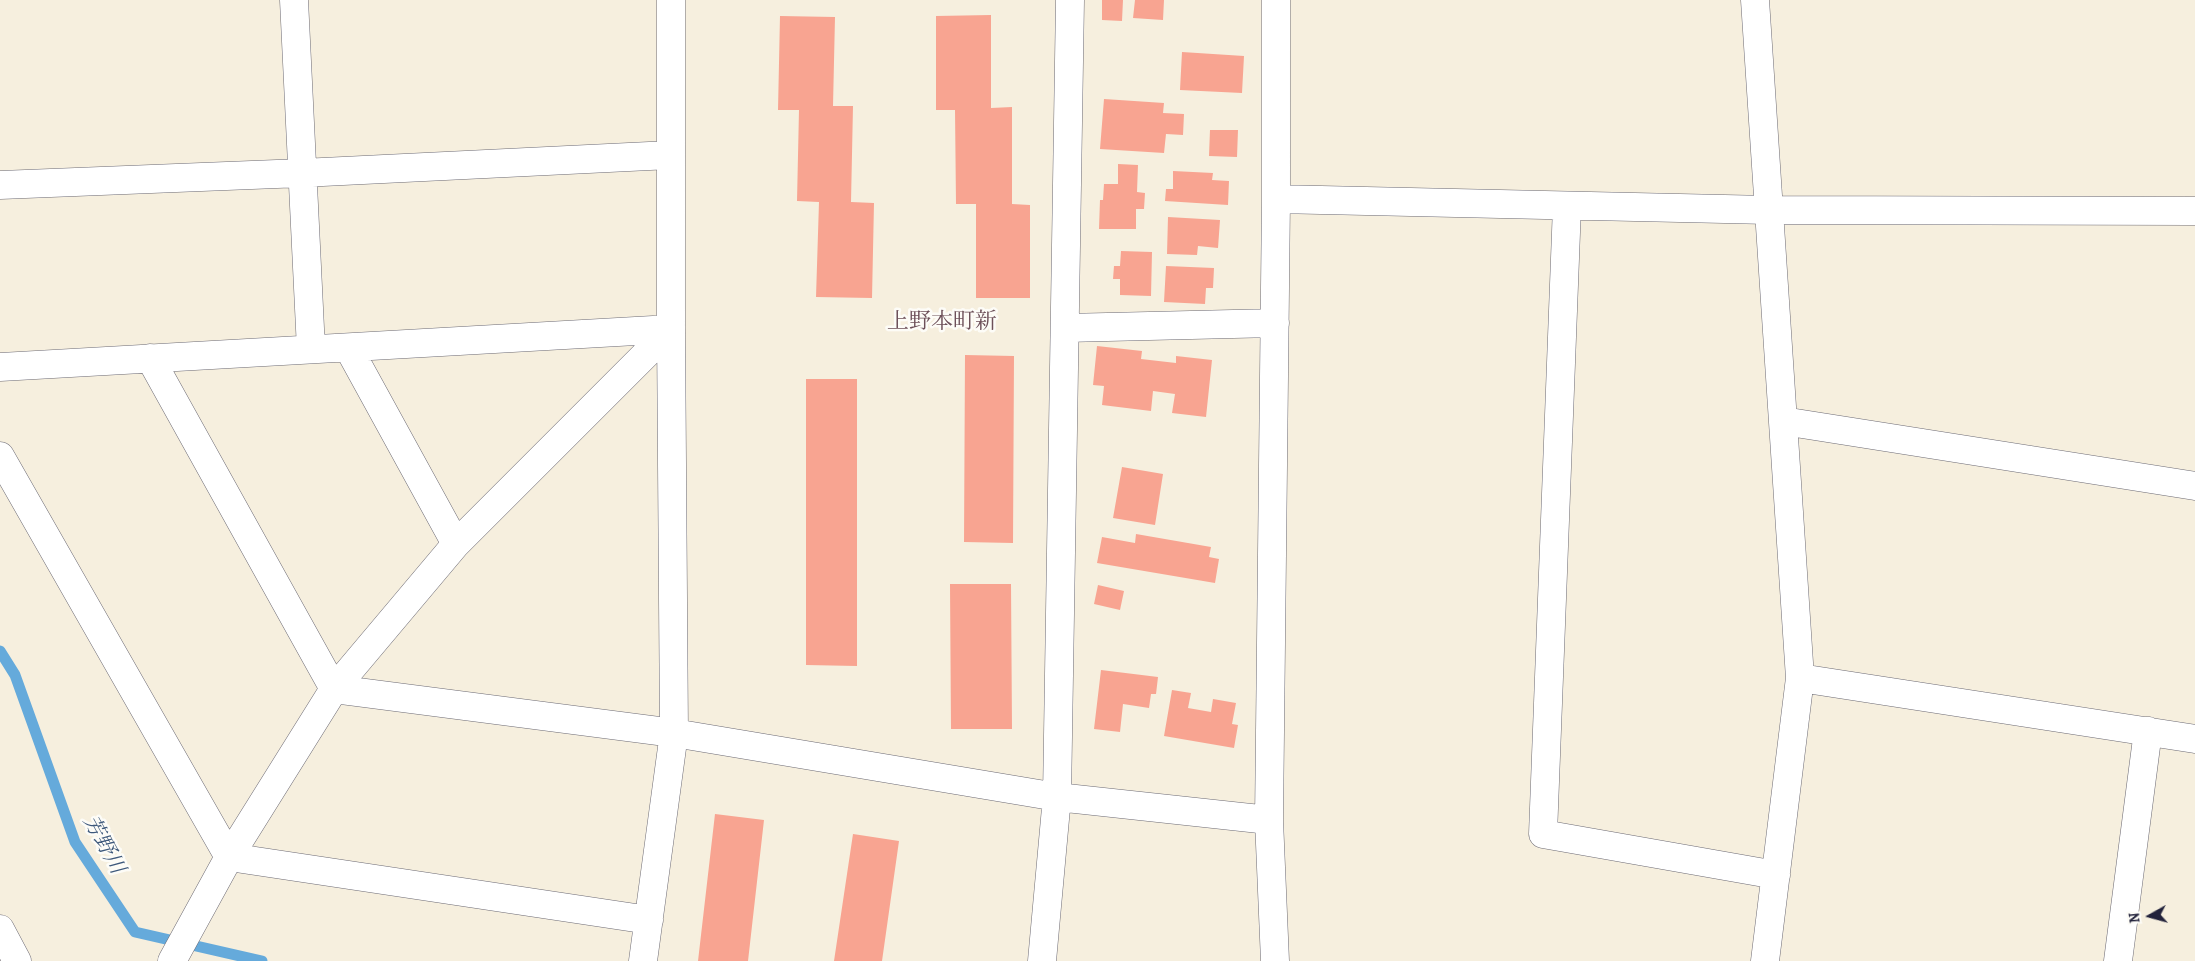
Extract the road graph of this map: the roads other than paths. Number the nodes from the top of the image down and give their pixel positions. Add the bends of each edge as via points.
1 (294, 0) edge
2 (671, 0) edge
3 (1070, 0) edge
4 (1276, 0) edge
5 (1755, 0) edge
6 (670, 155) junction
7 (302, 173) junction
8 (0, 185) edge
9 (1276, 200) junction
10 (1567, 206) junction
11 (1769, 210) junction
12 (2195, 211) edge
13 (1275, 323) junction
14 (1065, 328) junction
15 (671, 329) junction
16 (349, 348) junction
17 (311, 349) junction
18 (150, 358) junction
19 (0, 367) edge
20 (1783, 421) junction
21 (0, 456) edge
22 (2195, 486) edge
23 (456, 544) junction
24 (1800, 678) junction
25 (334, 689) junction
26 (2148, 731) junction
27 (674, 733) junction
28 (2195, 738) edge
29 (1057, 797) junction
30 (1269, 820) junction
31 (229, 857) junction
32 (1776, 875) junction
33 (649, 920) junction
34 (0, 930) edge
35 (17, 961) edge
36 (172, 961) edge
37 (643, 961) edge
38 (1042, 961) edge
39 (1275, 961) edge
40 (1765, 961) edge
41 (2118, 961) edge

1 - 7 street
2 - 6 street
3 - 14 street
4 - 9 street
5 - 11 street
6 - 7 street
6 - 15 street
7 - 8 street
7 - 17 street
9 - 10 street
9 - 13 street
10 - 11 street
10 - 32 street via 1543,834
11 - 12 street
11 - 20 street
13 - 14 street
13 - 30 street
14 - 29 street
15 - 16 street
15 - 23 street
15 - 27 street
16 - 17 street
16 - 23 street
17 - 18 street
18 - 19 street
18 - 25 street
20 - 22 street
20 - 24 street
21 - 31 street
23 - 25 street
24 - 26 street
24 - 32 street
25 - 27 street
25 - 31 street
26 - 28 street
26 - 41 street
27 - 29 street
27 - 33 street
29 - 30 street
29 - 38 street
30 - 39 street
31 - 33 street
31 - 36 street
32 - 40 street
33 - 37 street
34 - 35 street

